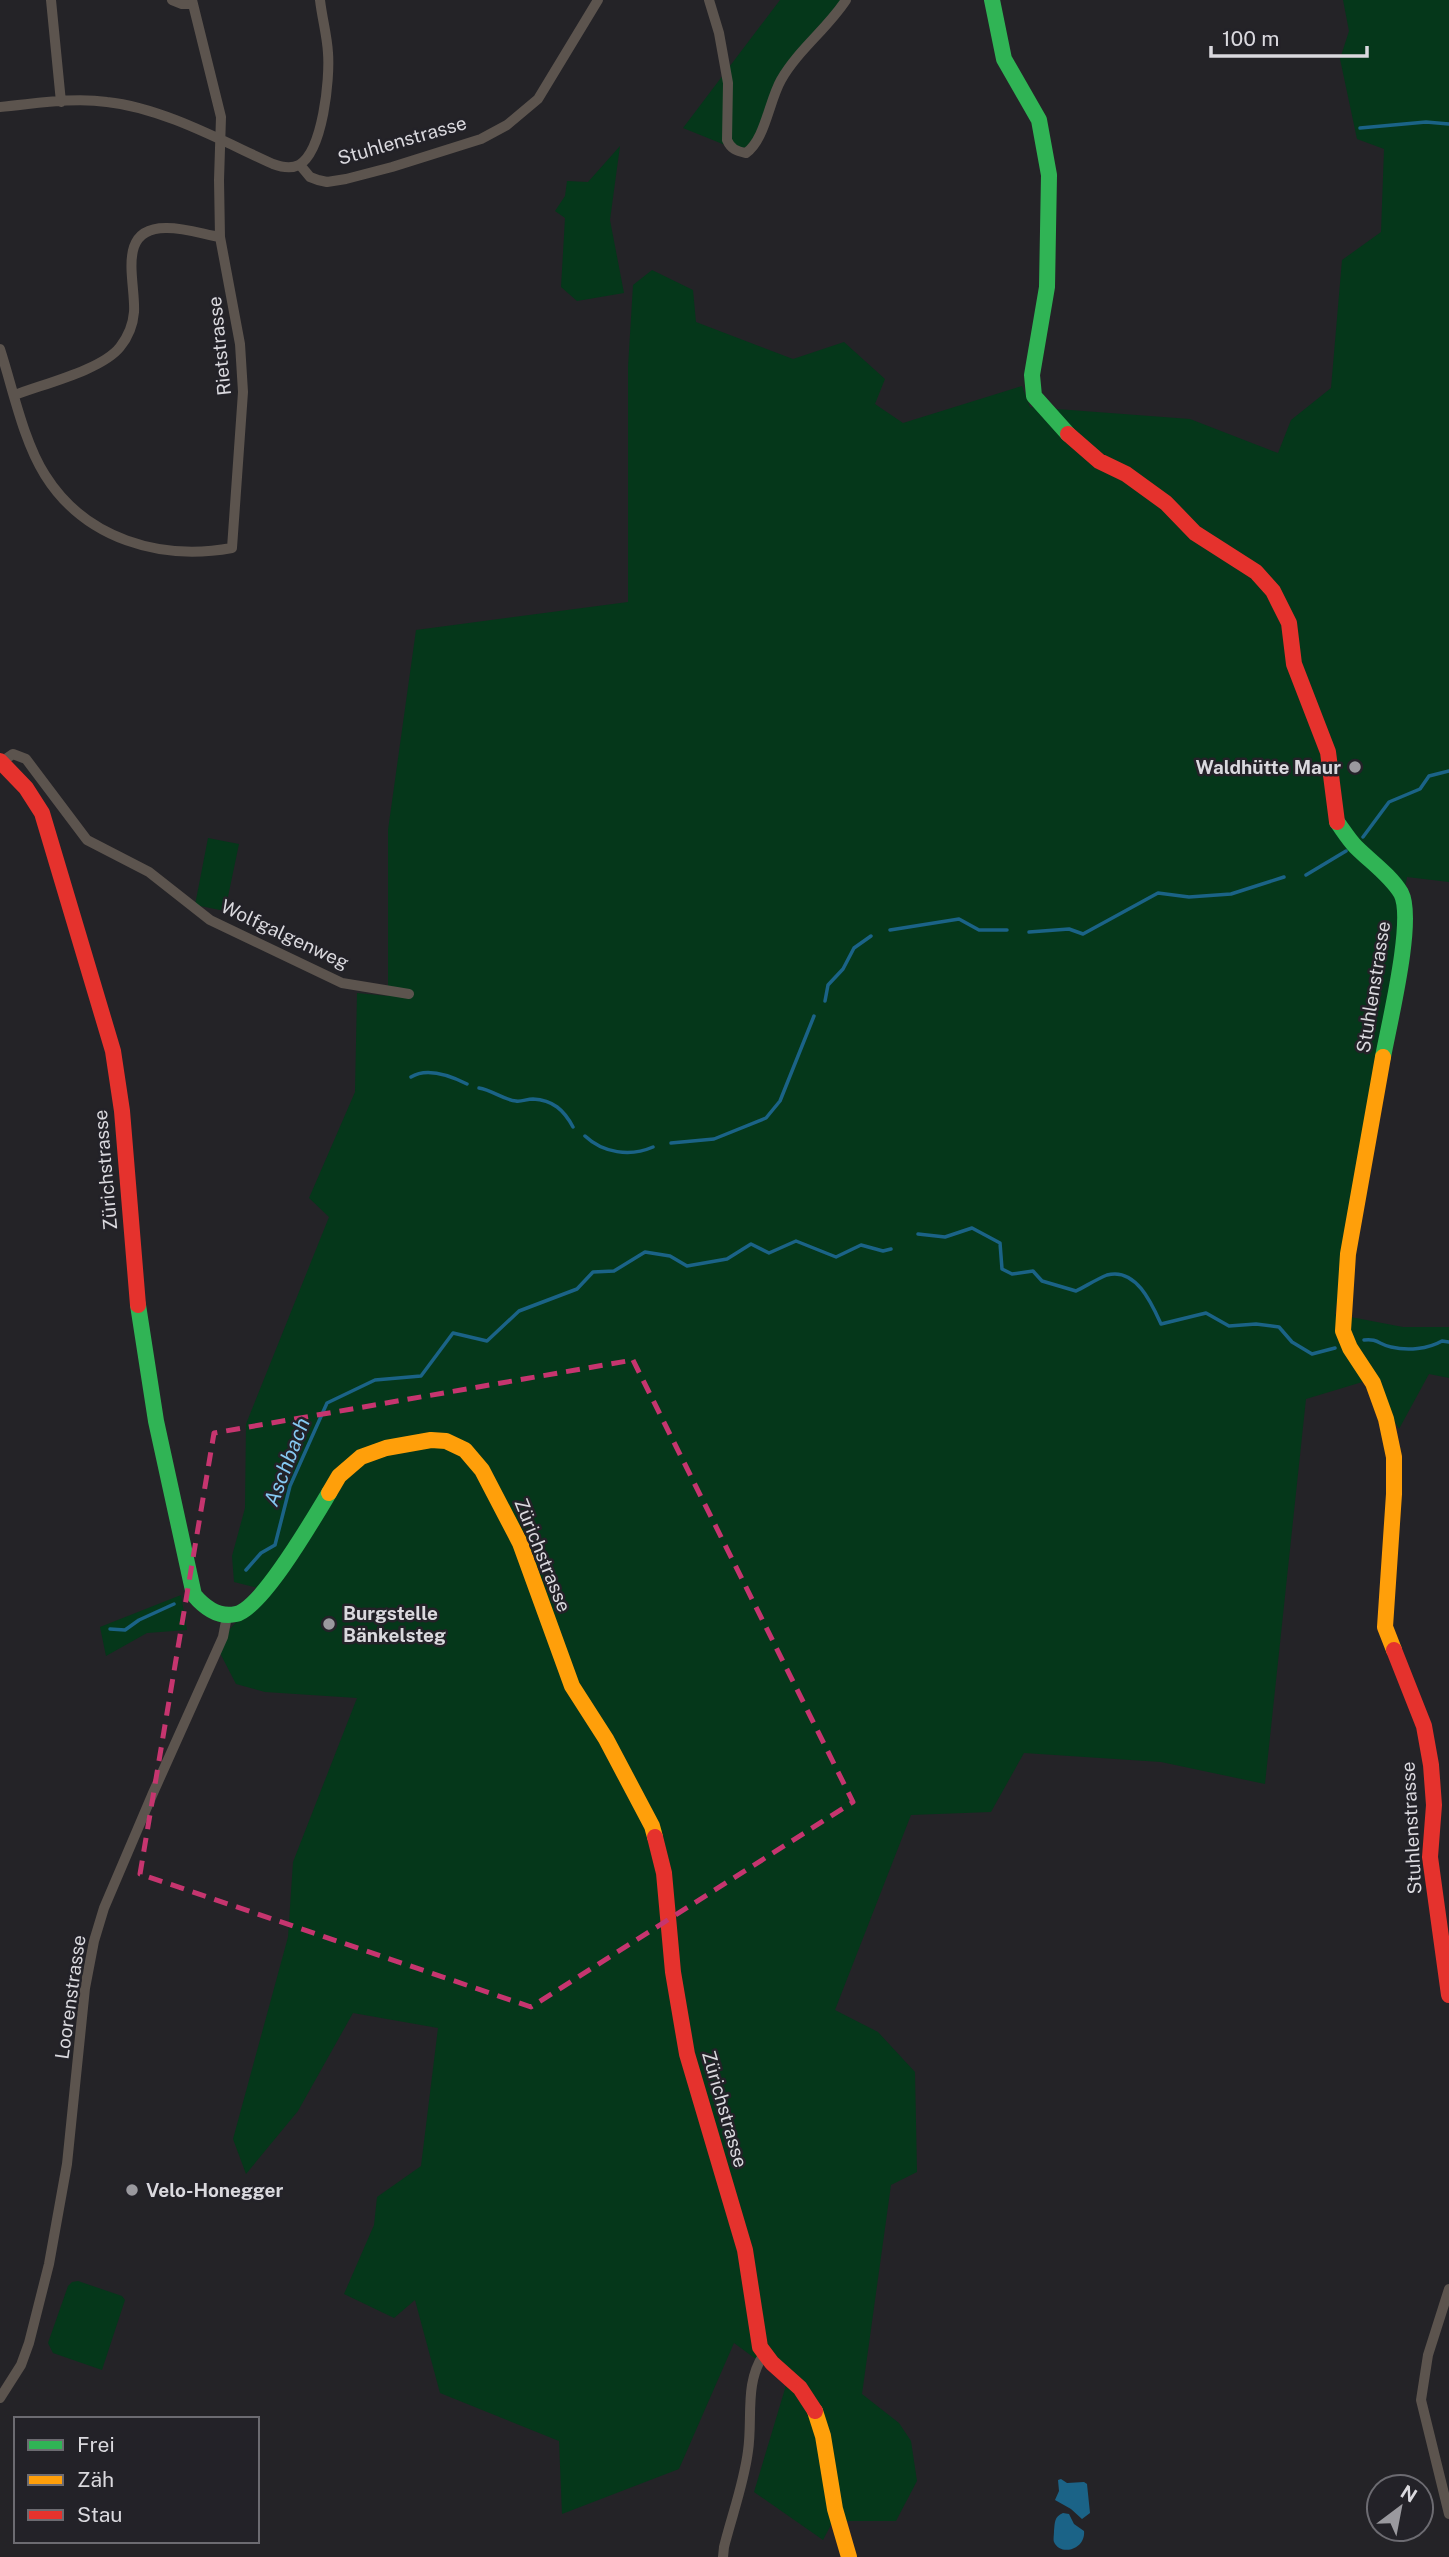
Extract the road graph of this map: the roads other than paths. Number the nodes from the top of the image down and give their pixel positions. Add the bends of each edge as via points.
1 (51, 0) edge
2 (172, 0) edge
3 (320, 0) edge
4 (598, 0) edge
5 (709, 0) edge
6 (846, 0) edge
7 (992, 0) edge
8 (192, 2) edge
9 (61, 102) junction
10 (0, 107) edge
11 (220, 141) junction
12 (300, 165) junction
13 (220, 237) junction
14 (0, 349) edge
15 (15, 395) junction
16 (1, 762) edge
17 (410, 994) dead end
18 (228, 1616) junction
19 (1449, 1995) edge
20 (1449, 2289) edge
21 (764, 2354) junction
22 (0, 2398) edge
23 (1449, 2514) edge
24 (723, 2557) edge
25 (849, 2557) edge

1 - 9 street
2 - 8 street
3 - 12 street via 328,51 326,96 311,150
4 - 12 street, Stuhlenstrasse via 538,99 507,125 481,139 346,179 318,180
5 - 6 street via 728,83 727,140 737,152 747,153 757,143 772,99 792,62
7 - 19 street, Stuhlenstrasse via 1004,59 1039,120 1049,175 1047,287 1031,375 1034,397 1098,461 1126,474 1166,503 1195,533 1256,572 1273,591 1289,623 1294,664 1328,752 1337,822 1402,895 1402,952 1348,1254 1343,1331 1373,1383 1394,1457 1385,1628 1424,1726 1431,1765 1430,1857
8 - 11 street, Rietstrasse via 221,117
9 - 10 street, Stuhlenstrasse
9 - 11 street, Stuhlenstrasse via 121,104 167,117
11 - 12 street, Stuhlenstrasse via 273,164
11 - 13 street, Rietstrasse
13 - 15 street via 168,228 146,233 130,259 134,312 119,349 98,364
13 - 15 street, Rietstrasse via 240,344 243,392 232,548 184,551 144,547 89,522 44,474
14 - 15 street
16 - 17 street, Wolfgalgenweg via 13,754 26,759 87,840 149,872 209,919 342,983
16 - 18 street, Zürichstrasse via 42,813 106,1022 122,1111 136,1290 156,1421 194,1595 213,1613
18 - 21 street, Zürichstrasse via 249,1607 289,1558 339,1476 361,1458 386,1447 446,1441 466,1450 482,1469 520,1543 572,1686 652,1826 664,1873 673,1972 687,2054 745,2250
18 - 22 street, Loorenstrasse via 94,1941 67,2164 49,2264 25,2354
20 - 23 street via 1428,2355 1421,2400
21 - 24 street via 752,2384 748,2451
21 - 25 street via 811,2403

